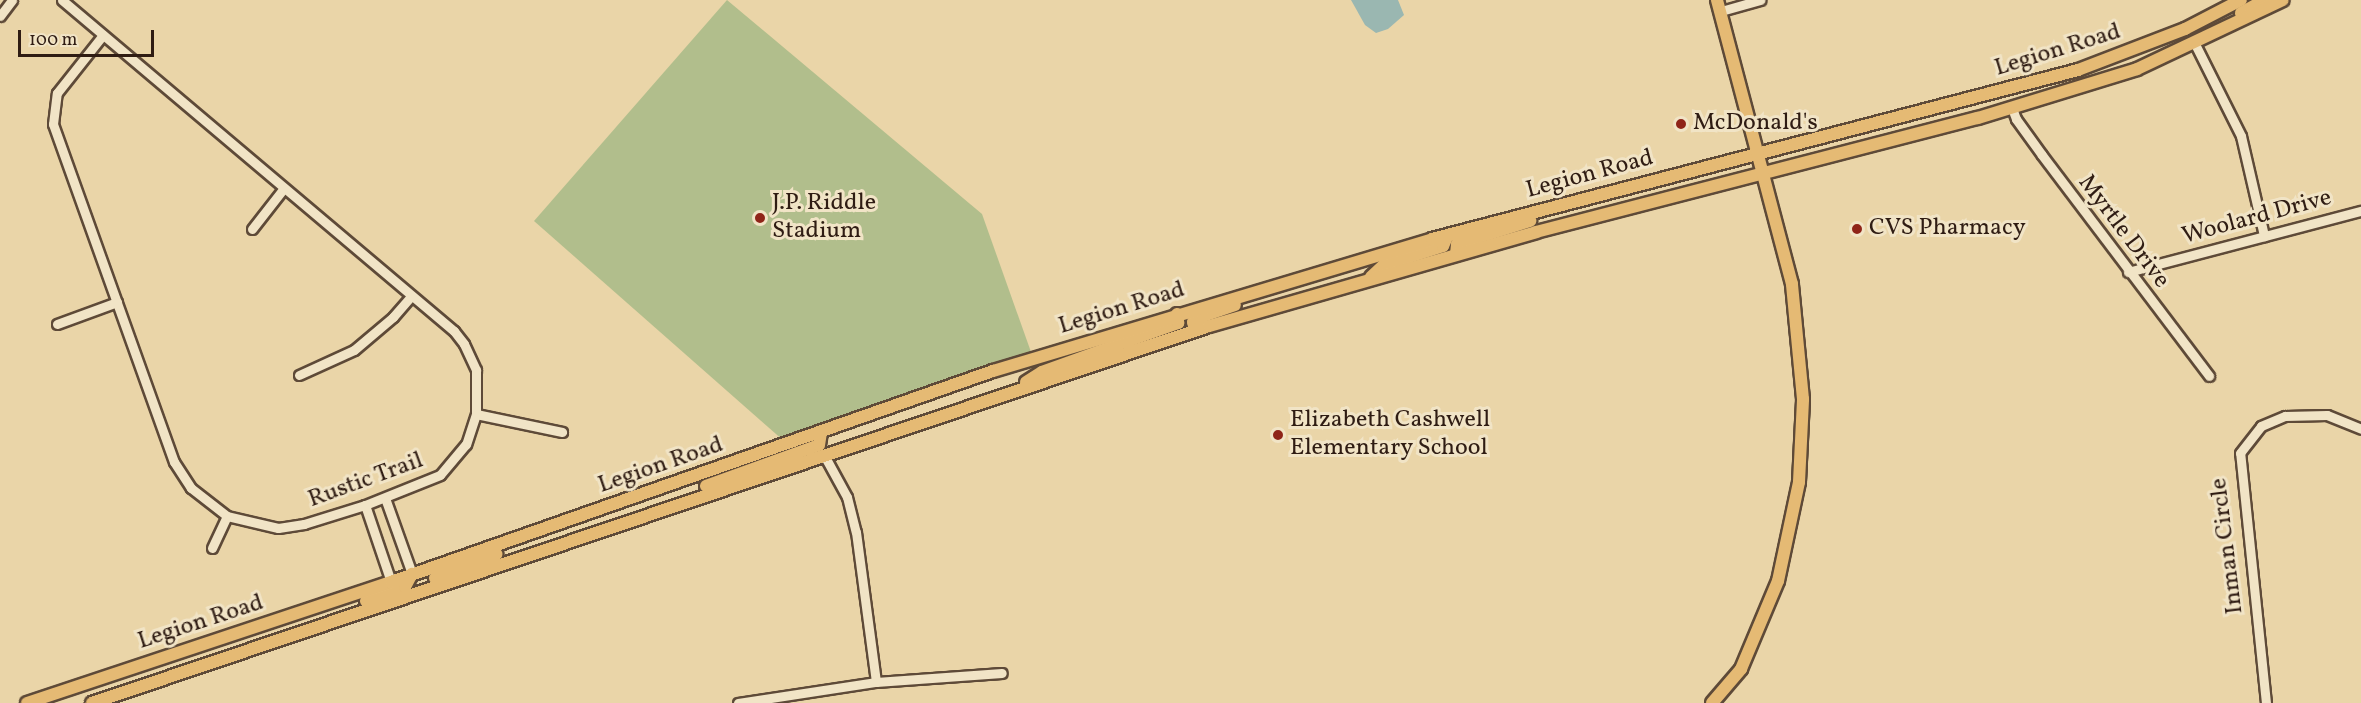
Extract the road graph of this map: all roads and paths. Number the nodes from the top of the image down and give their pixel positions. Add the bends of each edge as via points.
1 (12, 0) edge
2 (62, 0) edge
3 (1760, 0) edge
4 (2241, 0) edge
5 (2264, 0) edge
6 (2283, 0) edge
7 (1720, 6) edge
8 (0, 16) edge
9 (2224, 30) junction
10 (103, 35) junction
11 (2196, 44) junction
12 (2012, 108) junction
13 (1755, 154) junction
14 (1761, 176) junction
15 (284, 188) junction
16 (1580, 199) junction
17 (2361, 211) edge
18 (252, 229) dead end
19 (1448, 235) junction
20 (2264, 236) junction
21 (1456, 255) junction
22 (1337, 267) junction
23 (2128, 272) junction
24 (1368, 280) junction
25 (411, 296) junction
26 (117, 302) junction
27 (1177, 314) junction
28 (57, 324) dead end
29 (1195, 330) junction
30 (299, 375) dead end
31 (2209, 376) dead end
32 (1010, 392) junction
33 (476, 414) junction
34 (2361, 429) edge
35 (562, 432) dead end
36 (820, 432) junction
37 (824, 455) junction
38 (385, 498) junction
39 (678, 504) junction
40 (365, 505) junction
41 (588, 513) junction
42 (227, 516) junction
43 (212, 548) dead end
44 (412, 574) junction
45 (391, 582) junction
46 (426, 589) junction
47 (316, 627) junction
48 (1002, 673) dead end
49 (876, 682) junction
50 (1733, 683) junction
51 (27, 703) edge
52 (92, 703) edge
53 (738, 703) edge
54 (1713, 703) edge
55 (1728, 703) edge
56 (2266, 703) edge

1 - 8 street
2 - 10 street, Rustic Trail
3 - 7 street
4 - 13 main road, Legion Road via 2185,29 2078,70
5 - 9 main road via 2232,18
6 - 9 main road, Legion Road
7 - 13 main road
9 - 11 main road, Legion Road
10 - 15 street, Rustic Trail
10 - 26 street, Rustic Trail via 62,84 52,113
11 - 12 main road, Legion Road via 2137,69
11 - 20 street via 2241,136
12 - 14 main road, Legion Road
12 - 23 street, Myrtle Drive via 2016,119
13 - 14 main road
13 - 16 main road, Legion Road
14 - 21 main road, Legion Road
14 - 50 main road via 1786,256 1796,311 1802,443 1794,514 1778,581
15 - 18 street
15 - 25 street, Rustic Trail
16 - 19 main road, Legion Road
16 - 21 main road via 1545,217 1457,244
17 - 20 street, Woolard Drive
19 - 22 main road, Legion Road
19 - 24 main road via 1443,246 1384,265
20 - 23 street, Woolard Drive
21 - 24 main road, Legion Road
22 - 27 main road, Legion Road
22 - 29 main road via 1316,280 1197,318 1193,322
23 - 31 street, Myrtle Drive
24 - 29 main road, Legion Road
25 - 30 street via 354,350
25 - 33 street, Rustic Trail via 464,344 476,370
26 - 28 street
26 - 42 street, Rustic Trail via 174,462 196,494
27 - 32 main road via 1178,323 1042,372
27 - 36 main road, Legion Road via 991,371
29 - 32 main road, Legion Road
32 - 37 main road, Legion Road
33 - 35 street
33 - 38 street, Rustic Trail via 466,444 449,467 424,485
34 - 56 street, Inman Circle via 2327,415 2286,416 2260,426 2240,453
36 - 39 main road via 819,445 693,491
36 - 41 main road, Legion Road
37 - 39 main road, Legion Road
37 - 49 street via 846,496 856,532
38 - 40 street, Rustic Trail
38 - 44 street
39 - 46 main road, Legion Road
40 - 42 street, Rustic Trail via 285,527 263,527
40 - 45 street
41 - 44 main road, Legion Road
41 - 46 main road via 577,524 430,580
42 - 43 street
44 - 45 main road, Legion Road
44 - 47 main road via 405,587 322,619
45 - 51 main road, Legion Road
46 - 47 main road, Legion Road
47 - 52 main road, Legion Road
48 - 49 street
49 - 53 street
50 - 54 main road
50 - 55 main road

